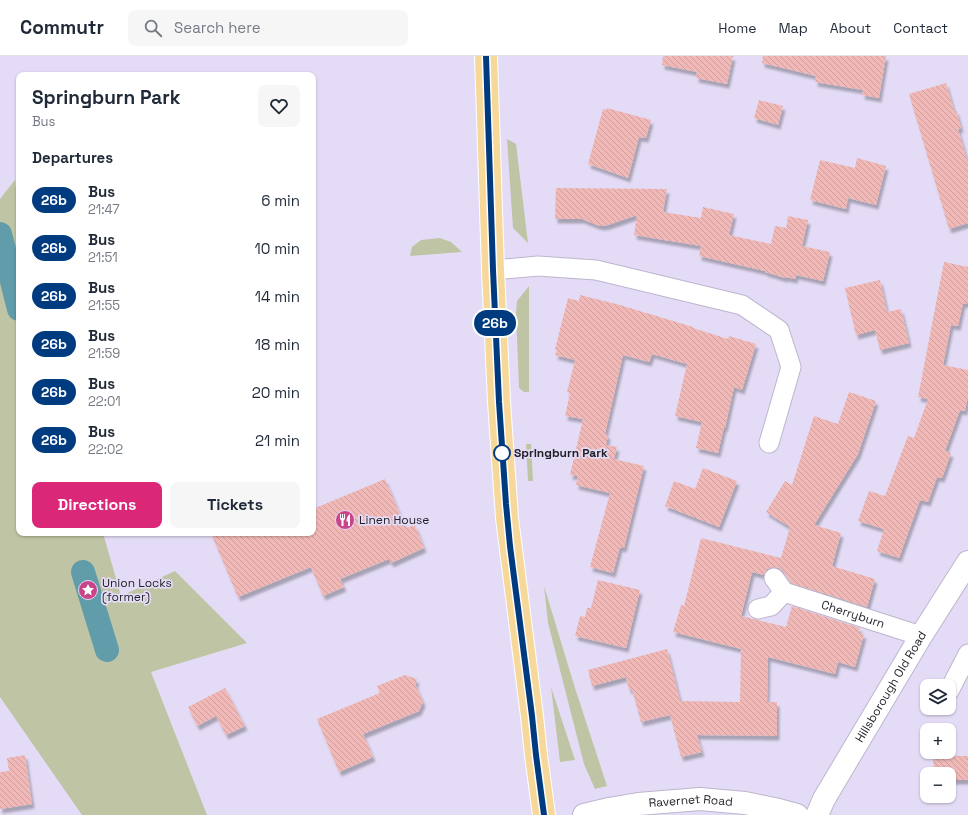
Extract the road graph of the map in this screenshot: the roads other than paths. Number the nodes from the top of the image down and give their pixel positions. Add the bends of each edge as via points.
1 (486, 56) edge
2 (493, 270) junction
3 (769, 444) dead end
4 (968, 562) edge
5 (758, 609) dead end
6 (921, 636) junction
7 (968, 654) edge
8 (955, 679) edge
9 (544, 815) edge
10 (584, 815) edge
11 (796, 815) edge
12 (817, 815) edge

1 - 2 highway
2 - 3 street via 538,266 596,270 742,305 779,330 791,367
2 - 9 highway via 507,518
4 - 6 street, Hillsborough Old Road
5 - 6 street, Cherryburn via 771,606 779,585
6 - 12 street, Hillsborough Old Road
7 - 8 street
10 - 11 street, Ravernet Road via 638,804 700,799 746,803

